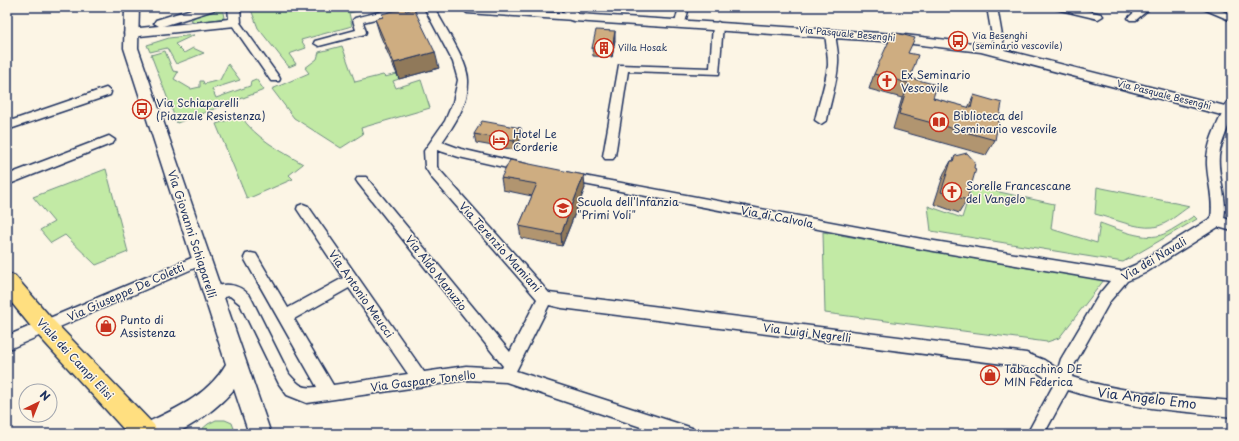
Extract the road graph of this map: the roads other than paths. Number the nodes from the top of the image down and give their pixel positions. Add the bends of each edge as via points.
1 (132, 7) edge
2 (210, 7) edge
3 (234, 7) edge
4 (412, 7) edge
5 (683, 7) edge
6 (992, 7) edge
7 (1059, 7) edge
8 (1146, 7) edge
9 (1204, 7) edge
10 (430, 10) edge
11 (470, 11) dead end
12 (571, 12) edge
13 (1098, 16) dead end
14 (1133, 18) dead end
15 (1232, 18) edge
16 (185, 21) junction
17 (235, 22) junction
18 (680, 23) junction
19 (718, 25) junction
20 (130, 33) junction
21 (830, 33) junction
22 (319, 43) dead end
23 (1000, 53) junction
24 (275, 79) dead end
25 (106, 92) dead end
26 (1231, 110) edge
27 (821, 120) dead end
28 (7, 126) edge
29 (110, 140) dead end
30 (434, 144) junction
31 (609, 156) dead end
32 (541, 172) edge
33 (557, 174) edge
34 (7, 180) edge
35 (362, 180) dead end
36 (302, 209) dead end
37 (1217, 221) junction
38 (1232, 226) edge
39 (251, 258) dead end
40 (201, 259) junction
41 (1122, 277) junction
42 (351, 280) junction
43 (7, 282) edge
44 (212, 293) junction
45 (546, 298) junction
46 (285, 317) junction
47 (45, 327) junction
48 (7, 344) edge
49 (236, 367) junction
50 (509, 369) junction
51 (420, 378) junction
52 (1064, 382) junction
53 (329, 394) junction
54 (1232, 408) edge
55 (146, 434) edge
56 (260, 434) edge
57 (686, 434) edge
58 (1035, 434) edge

1 - 20 main road, Via Giovanni Schiaparelli
2 - 16 street
3 - 17 street
4 - 22 street via 358,20 361,32
5 - 18 street
6 - 23 street
7 - 13 street
8 - 14 street
9 - 15 street
10 - 30 street via 458,62 463,80 459,102 453,116
11 - 12 street
12 - 18 street, Via Pasquale Besenghi
16 - 17 street
16 - 20 street
17 - 24 street
18 - 19 street, Via Pasquale Besenghi
19 - 21 street, Via Pasquale Besenghi
19 - 31 street via 715,72 623,67
20 - 40 main road, Via Giovanni Schiaparelli via 131,48
21 - 23 street, Via Pasquale Besenghi via 962,46
21 - 27 street via 833,63
23 - 26 street, Via Pasquale Besenghi
25 - 28 street
26 - 37 street via 1213,151 1220,211
29 - 34 street
30 - 32 street via 459,153
30 - 45 street, Via Terenzio Mamiani via 429,159 436,175
33 - 41 street, Via di Calvola via 922,244
35 - 50 street, Via Aldo Manuzio via 498,350
36 - 42 street, Via Antonio Meucci
37 - 38 street
37 - 41 street, Via dei Navali via 1140,269
39 - 46 street
40 - 44 main road, Via Giovanni Schiaparelli
40 - 47 street, Via Giuseppe De Coletti
41 - 52 street, Via dei Navali via 1101,303 1066,364
42 - 46 street
42 - 51 street, Via Antonio Meucci
43 - 47 main road, Viale dei Campi Elisi
44 - 49 main road, Via Giovanni Schiaparelli
44 - 53 street, Via Gaspare Tonello via 224,288 237,291 245,300 284,379 293,390 306,396
45 - 50 street, Via Terenzio Mamiani
45 - 52 street, Via Luigi Negrelli via 1026,360 1039,365
46 - 53 street
47 - 48 street, Via Giuseppe De Coletti
47 - 55 main road, Viale dei Campi Elisi
49 - 55 main road via 224,387 203,406
49 - 56 main road, Via Giovanni Schiaparelli
50 - 51 street, Via Gaspare Tonello
50 - 57 street, Via Gaspare Tonello
51 - 53 street, Via Gaspare Tonello
52 - 54 street, Via Angelo Emo via 1095,392 1123,397
52 - 58 street, Via dei Navali

